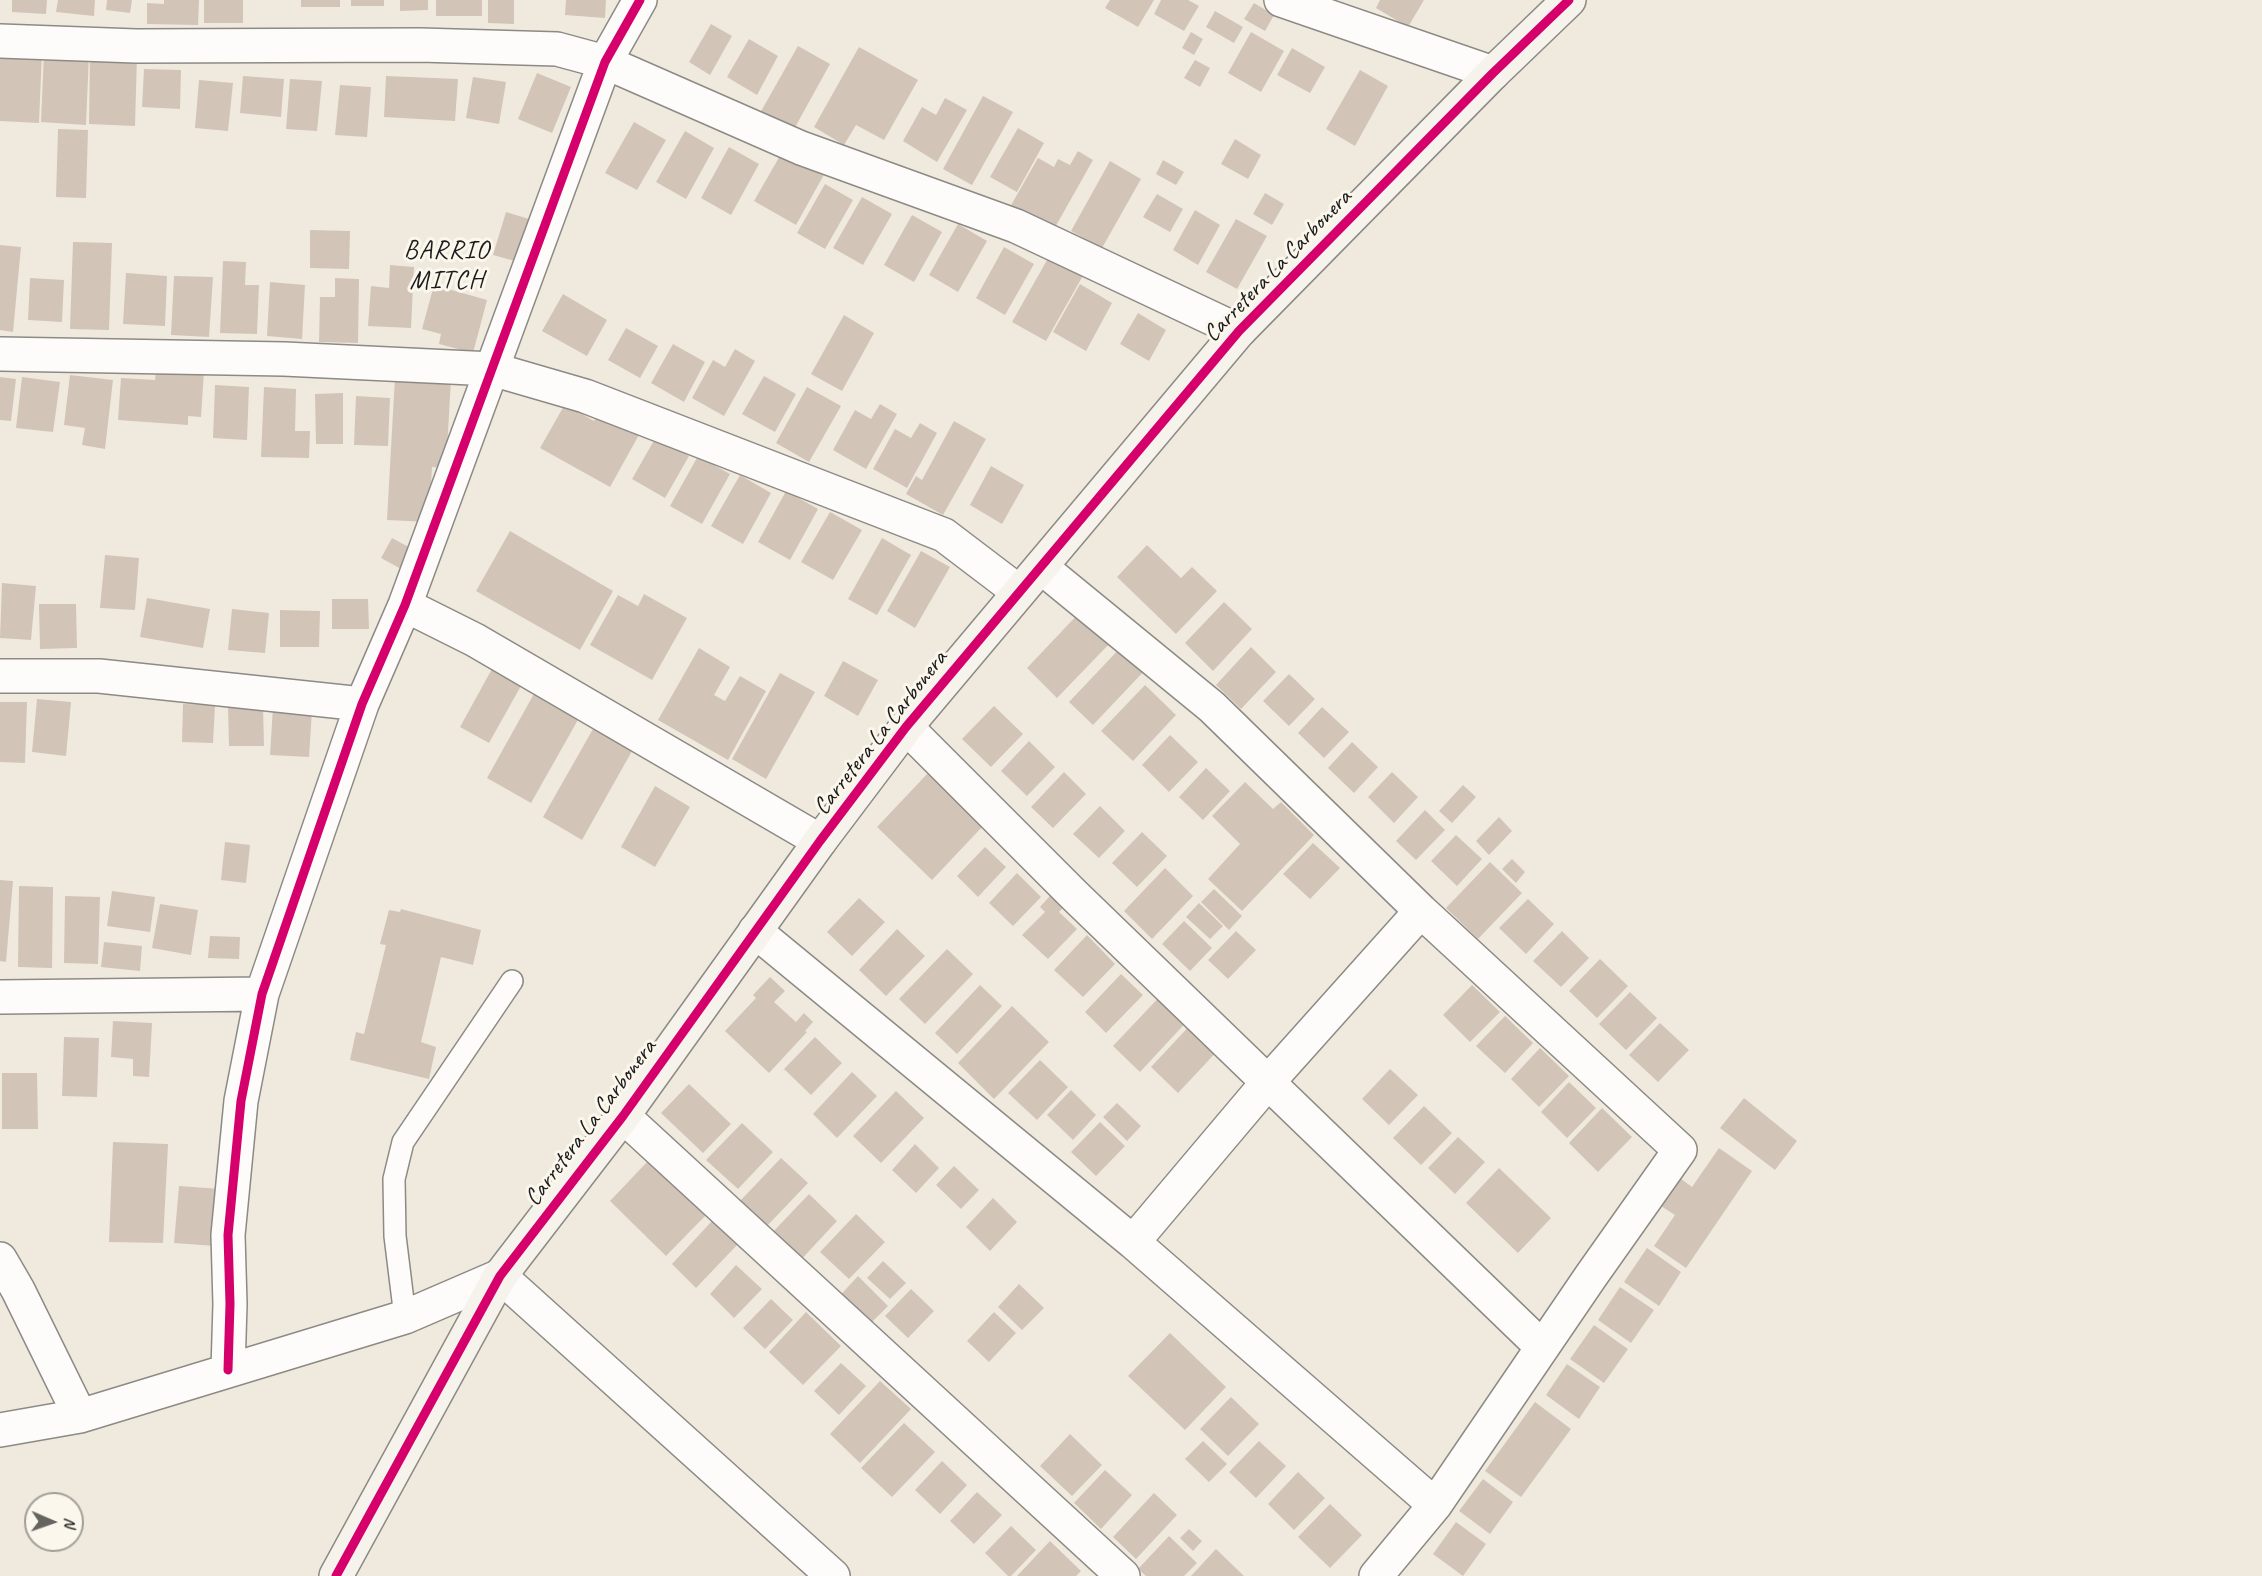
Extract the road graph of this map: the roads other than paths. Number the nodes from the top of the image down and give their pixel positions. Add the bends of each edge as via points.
1 (640, 0) edge
2 (1281, 0) edge
3 (1569, 0) edge
4 (0, 41) edge
5 (605, 62) junction
6 (1493, 73) junction
7 (1239, 332) junction
8 (0, 354) edge
9 (492, 369) junction
10 (1041, 567) junction
11 (1020, 592) junction
12 (405, 605) junction
13 (0, 676) edge
14 (362, 704) junction
15 (906, 727) junction
16 (820, 841) junction
17 (1421, 911) junction
18 (755, 932) junction
19 (512, 981) dead end
20 (262, 994) junction
21 (0, 998) edge
22 (1268, 1082) junction
23 (623, 1116) junction
24 (1132, 1242) junction
25 (0, 1259) edge
26 (500, 1276) junction
27 (405, 1317) junction
28 (1542, 1347) junction
29 (228, 1370) junction
30 (80, 1416) junction
31 (0, 1430) edge
32 (1435, 1505) junction
33 (336, 1576) edge
34 (833, 1576) edge
35 (1123, 1576) edge
36 (1376, 1576) edge

1 - 5 street
2 - 6 street
3 - 6 street, Carretera La Carbonera
4 - 5 street via 136,46 557,48
5 - 7 street via 801,148 1016,226
5 - 9 street
6 - 7 street, Carretera La Carbonera
7 - 10 street, Carretera La Carbonera
8 - 9 street via 284,359
9 - 11 street via 585,396 944,535
9 - 12 street
10 - 11 street, Carretera La Carbonera
10 - 17 street via 1212,707
11 - 15 street, Carretera La Carbonera
12 - 14 street
12 - 16 street via 475,640
13 - 14 street via 99,676
14 - 20 street
15 - 16 street, Carretera La Carbonera
15 - 22 street
16 - 18 street, Carretera La Carbonera
17 - 22 street
17 - 28 street via 1680,1150
18 - 23 street, Carretera La Carbonera
18 - 24 street
19 - 27 lane via 403,1142 394,1179 395,1236
20 - 21 street
20 - 29 street via 241,1101 228,1235
22 - 24 street
22 - 28 street
23 - 26 street, Carretera La Carbonera
23 - 35 street
24 - 32 street
25 - 30 street
26 - 27 street
26 - 33 street, Carretera La Carbonera
26 - 34 street
27 - 29 street
28 - 32 street
29 - 30 street
30 - 31 street
32 - 36 street

